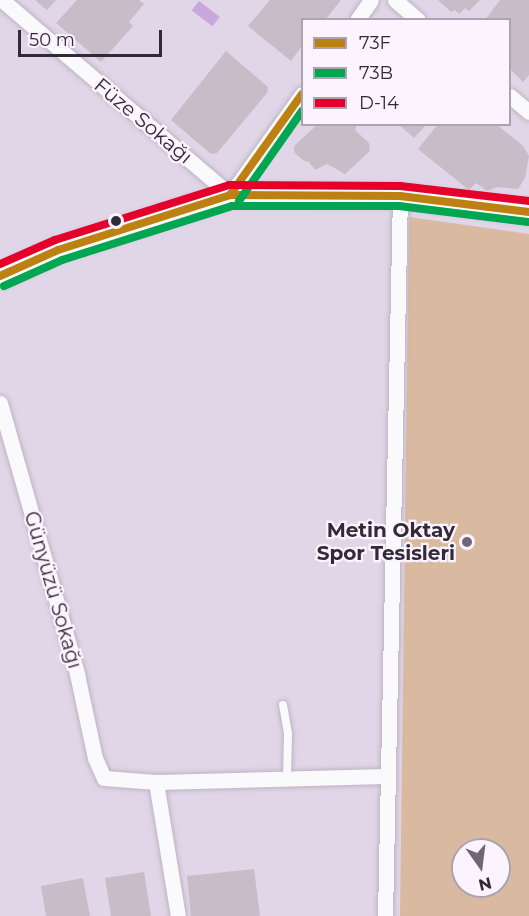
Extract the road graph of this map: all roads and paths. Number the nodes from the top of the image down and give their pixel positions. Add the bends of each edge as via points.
1 (2, 0) edge
2 (371, 0) edge
3 (395, 0) edge
4 (358, 18) edge
5 (416, 18) edge
6 (301, 97) edge
7 (511, 97) edge
8 (529, 112) edge
9 (230, 195) junction
10 (400, 196) junction
11 (529, 212) edge
12 (0, 276) edge
13 (0, 403) edge
14 (283, 705) dead end
15 (387, 776) junction
16 (287, 779) junction
17 (156, 782) junction
18 (177, 916) edge
19 (385, 916) edge

1 - 9 street, Füze Sokağı
2 - 4 street
3 - 5 street
6 - 9 street
7 - 8 street
9 - 10 main road
9 - 12 main road via 58,250
10 - 11 main road
10 - 15 street
13 - 17 street, Günyüzü Sokağı via 77,674 95,758 104,778
14 - 16 lane via 288,734
15 - 16 street
15 - 19 street
16 - 17 street
17 - 18 street

